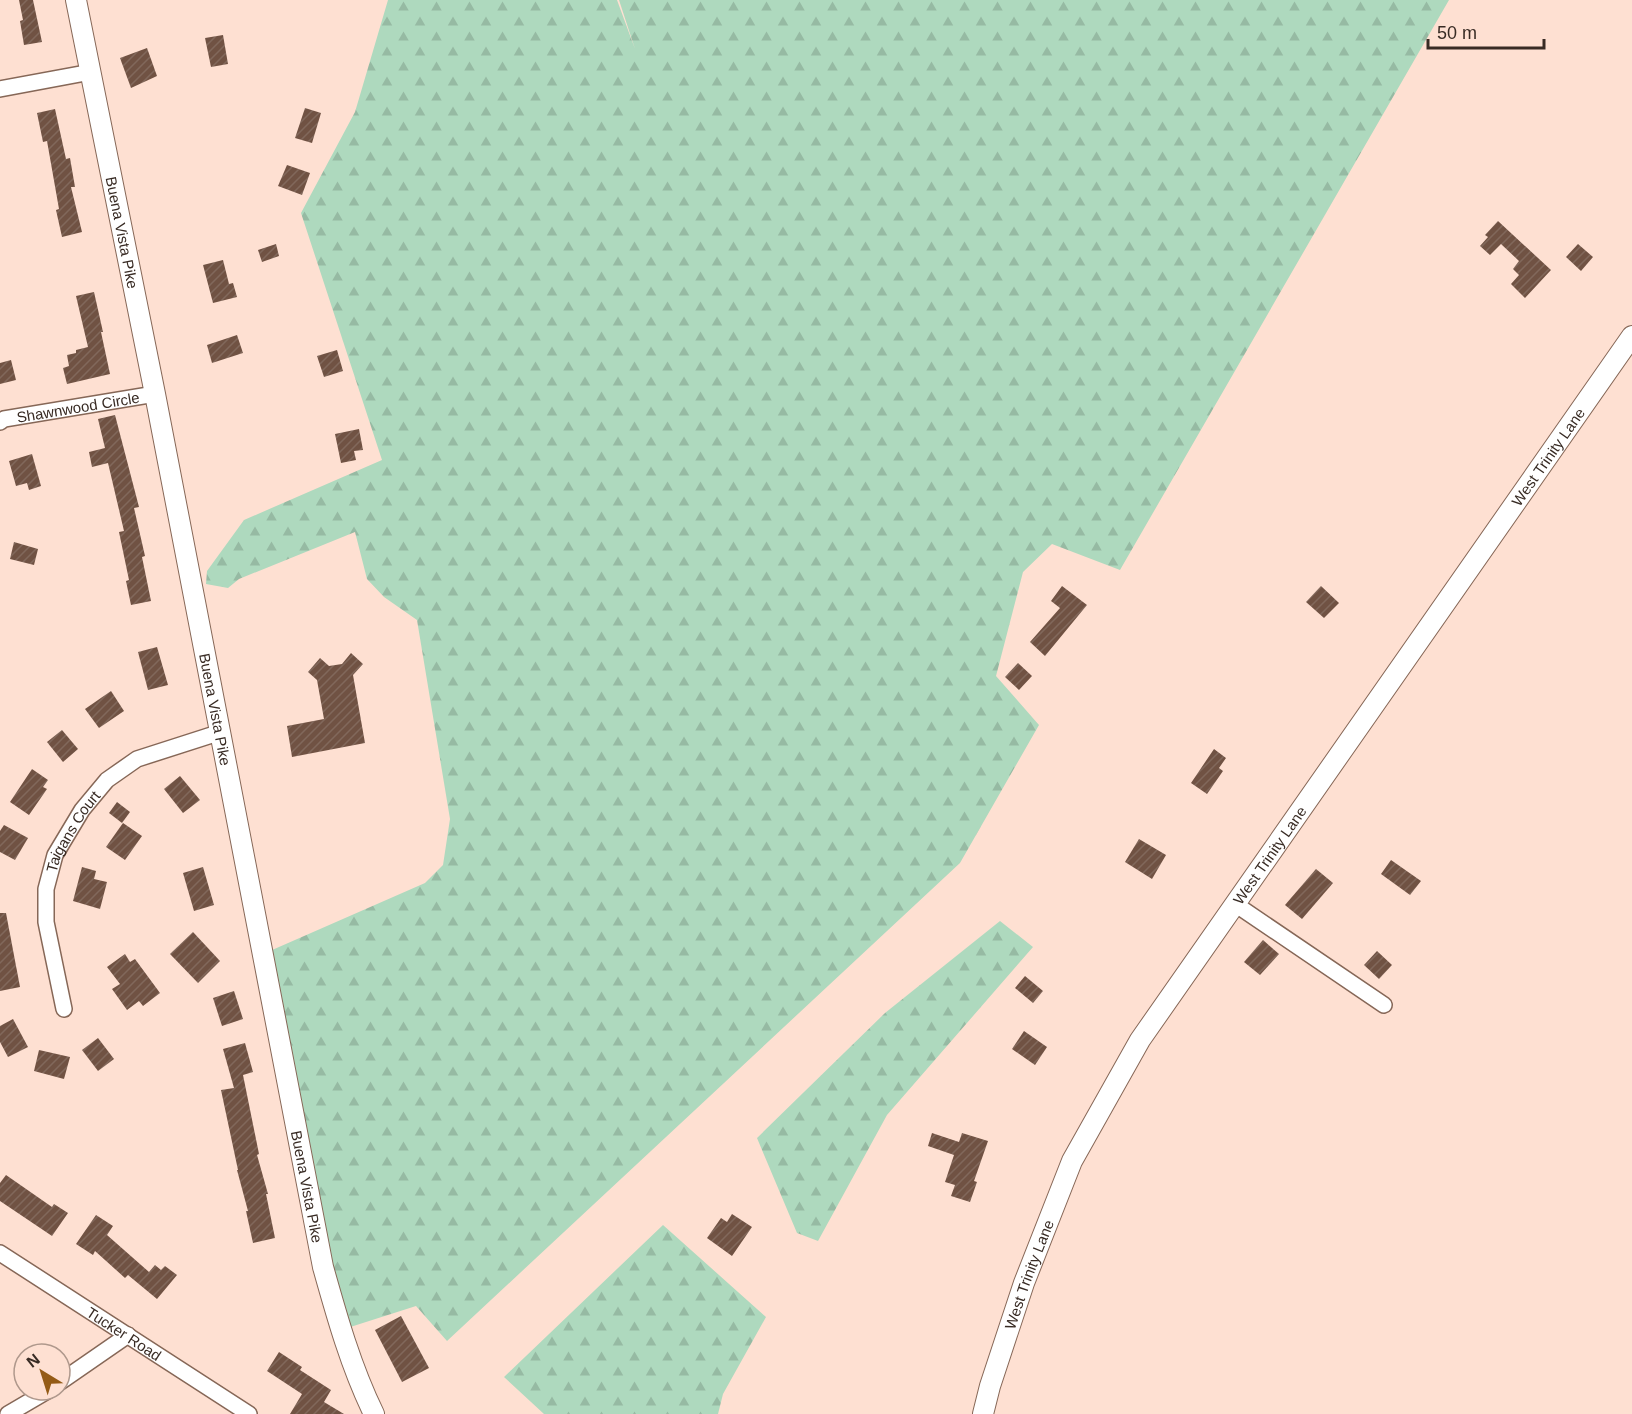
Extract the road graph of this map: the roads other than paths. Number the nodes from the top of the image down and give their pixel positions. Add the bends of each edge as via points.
1 (76, 0) edge
2 (90, 72) junction
3 (0, 89) edge
4 (1632, 336) edge
5 (155, 394) junction
6 (0, 422) edge
7 (221, 732) junction
8 (1236, 904) junction
9 (1384, 1005) dead end
10 (64, 1009) dead end
11 (0, 1252) edge
12 (128, 1335) junction
13 (72, 1374) edge
14 (28, 1402) edge
15 (8, 1414) edge
16 (249, 1414) edge
17 (374, 1414) edge
18 (983, 1414) edge

1 - 2 main road, Buena Vista Pike
2 - 3 street
2 - 5 main road, Buena Vista Pike
4 - 8 main road, West Trinity Lane
5 - 6 street, Shawnwood Circle
5 - 7 main road, Buena Vista Pike
7 - 10 street, Taigans Court via 137,759 107,780 82,810 55,855 46,889 46,922
7 - 17 main road, Buena Vista Pike via 323,1267 340,1330
8 - 9 street
8 - 18 main road, West Trinity Lane via 1140,1040 1071,1161 1024,1283
11 - 12 street, Tucker Road
12 - 13 street
12 - 16 street, Tucker Road
14 - 15 street

